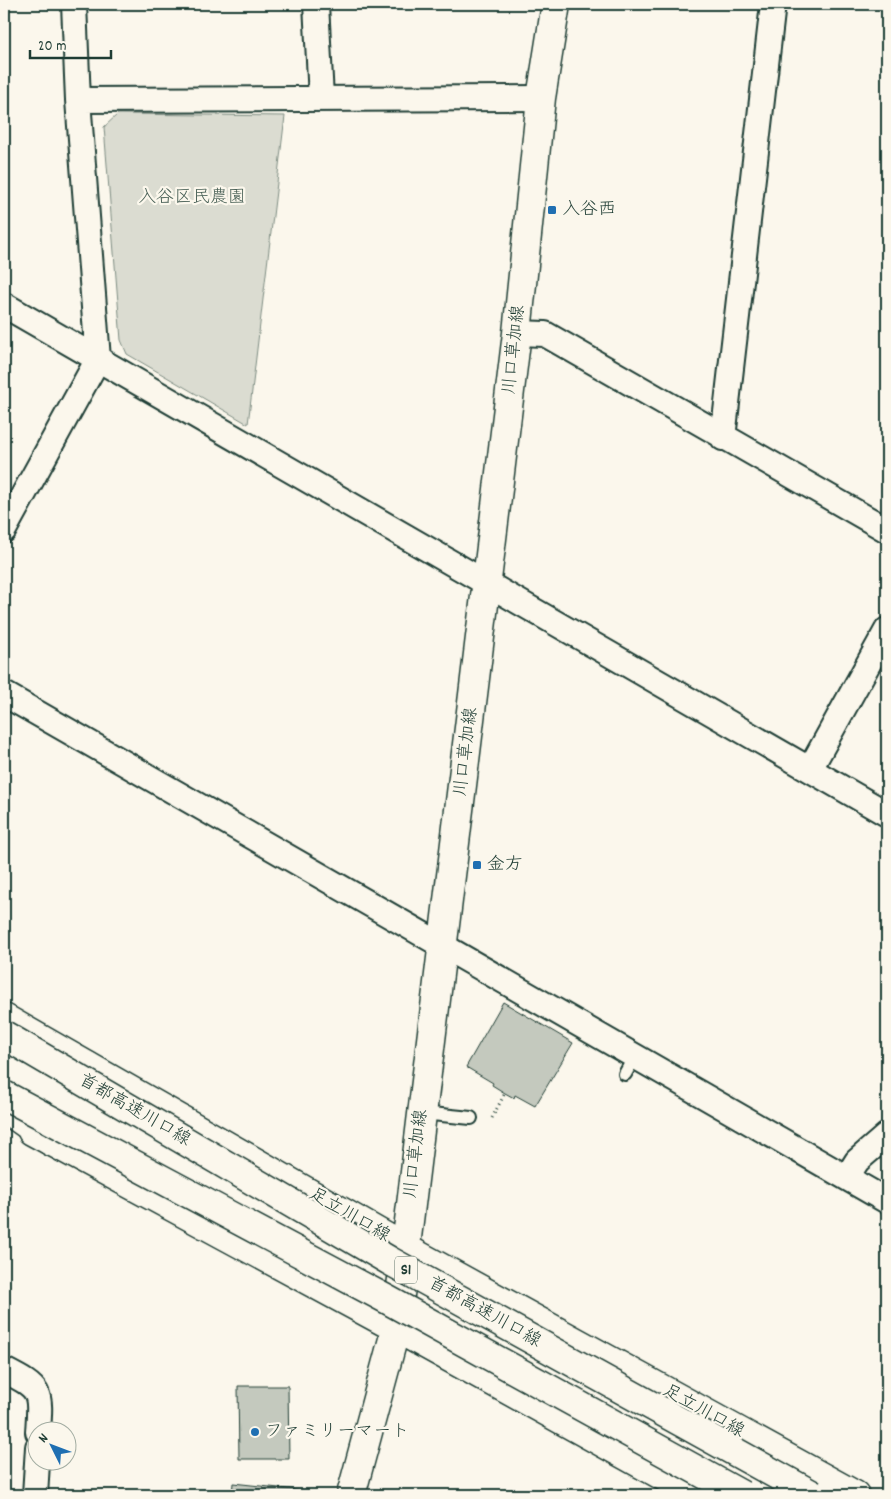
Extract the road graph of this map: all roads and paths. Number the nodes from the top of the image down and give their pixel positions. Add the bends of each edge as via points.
1 (74, 4) edge
2 (316, 4) edge
3 (556, 4) edge
4 (773, 4) edge
5 (320, 98) junction
6 (541, 98) junction
7 (78, 100) junction
8 (4, 305) edge
9 (517, 333) junction
10 (98, 359) junction
11 (723, 438) junction
12 (4, 530) edge
13 (887, 530) edge
14 (486, 584) junction
15 (887, 630) edge
16 (4, 694) edge
17 (810, 769) junction
18 (887, 814) edge
19 (444, 948) junction
20 (4, 1018) edge
21 (4, 1031) edge
22 (4, 1035) edge
23 (87, 1066) junction
24 (505, 1093) dead end
25 (4, 1095) edge
26 (4, 1108) edge
27 (422, 1113) junction
28 (4, 1116) edge
29 (471, 1118) dead end
30 (491, 1119) dead end
31 (887, 1135) edge
32 (52, 1142) junction
33 (847, 1177) junction
34 (887, 1201) edge
35 (405, 1248) junction
36 (396, 1328) junction
37 (4, 1370) edge
38 (39, 1422) edge
39 (36, 1472) edge
40 (34, 1495) edge
41 (351, 1495) edge
42 (697, 1495) edge
43 (742, 1495) edge
44 (813, 1495) edge
45 (855, 1495) edge

1 - 7 street
2 - 5 street
3 - 6 main road, 川口草加線
4 - 11 street
5 - 6 street
5 - 7 street
6 - 9 main road, 川口草加線
7 - 10 street
8 - 10 street
9 - 11 street via 545,334
9 - 14 main road, 川口草加線
10 - 12 street
10 - 14 street
11 - 13 street
14 - 17 street
14 - 19 main road, 川口草加線
15 - 17 street
16 - 19 street
17 - 18 street
19 - 27 main road, 川口草加線
19 - 33 street via 630,1065
20 - 23 main road, 足立川口線
21 - 23 main road
22 - 44 main road, 首都高速川口線 / S1, bridge via 390,1261
23 - 35 main road, 足立川口線
24 - 30 path
25 - 43 main road, 首都高速川口線 / S1, bridge via 388,1300
26 - 32 main road
27 - 29 lane
27 - 35 main road, 川口草加線
28 - 32 main road
31 - 33 street via 857,1161
32 - 36 main road
33 - 34 street
35 - 36 main road, 川口草加線
35 - 45 main road, 足立川口線
36 - 41 main road, 川口草加線
36 - 42 main road
37 - 38 street via 29,1383 38,1393
39 - 40 street

